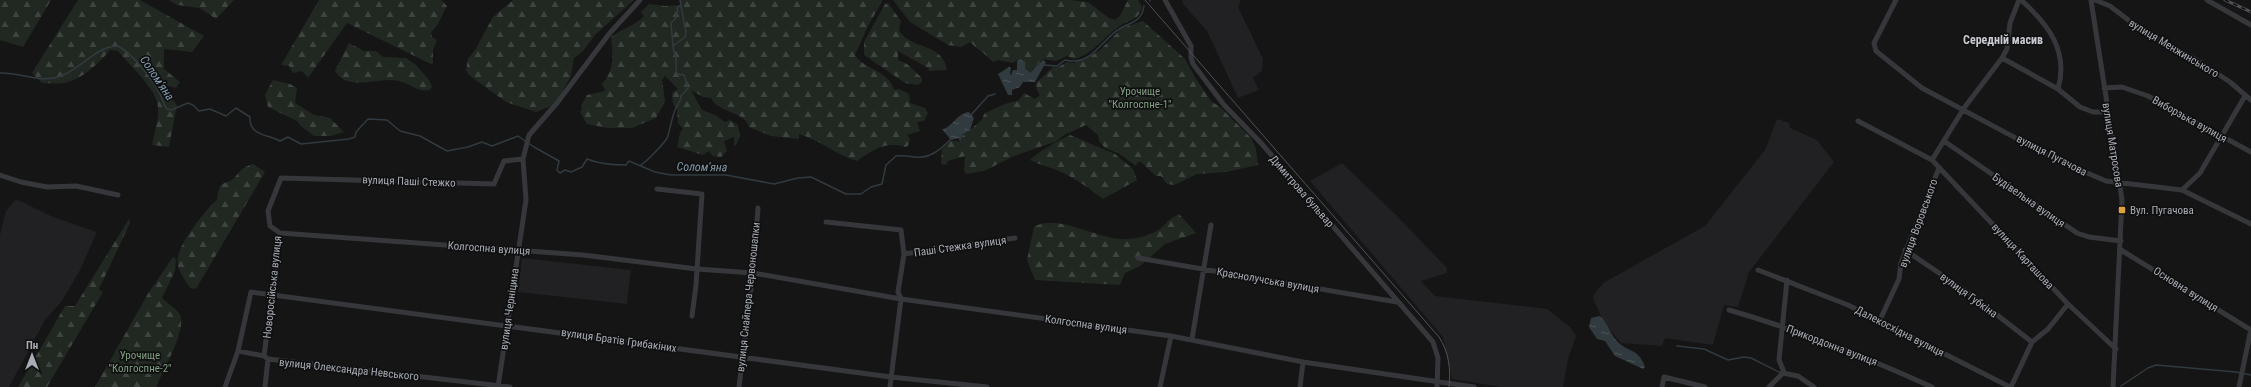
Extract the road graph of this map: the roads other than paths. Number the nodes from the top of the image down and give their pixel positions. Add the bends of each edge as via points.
1 (640, 0) edge
2 (1165, 0) edge
3 (1896, 0) edge
4 (2020, 0) edge
5 (2091, 0) edge
6 (2095, 0) edge
7 (2207, 0) edge
8 (2251, 25) edge
9 (2002, 58) junction
10 (2104, 88) junction
11 (2058, 89) junction
12 (2245, 96) junction
13 (2251, 100) edge
14 (1964, 108) junction
15 (2108, 112) junction
16 (1858, 121) dead end
17 (2223, 137) junction
18 (1944, 141) junction
19 (2251, 152) edge
20 (523, 159) junction
21 (1932, 160) junction
22 (1938, 168) junction
23 (0, 175) edge
24 (281, 178) joint
25 (2120, 181) junction
26 (657, 189) dead end
27 (2182, 190) junction
28 (118, 195) dead end
29 (758, 208) dead end
30 (826, 222) dead end
31 (2251, 224) edge
32 (1211, 225) dead end
33 (280, 233) junction
34 (1015, 238) dead end
35 (2121, 241) junction
36 (518, 250) junction
37 (1905, 250) junction
38 (2121, 250) junction
39 (904, 254) junction
40 (1138, 258) dead end
41 (697, 269) junction
42 (1204, 269) junction
43 (1758, 270) dead end
44 (753, 273) junction
45 (1787, 280) junction
46 (273, 296) junction
47 (901, 299) junction
48 (1397, 302) junction
49 (2068, 304) junction
50 (1729, 310) dead end
51 (692, 316) dead end
52 (1879, 322) junction
53 (508, 325) junction
54 (1781, 325) junction
55 (2251, 329) edge
56 (1171, 336) junction
57 (1192, 340) junction
58 (2032, 342) junction
59 (2116, 349) junction
60 (238, 351) junction
61 (743, 356) junction
62 (266, 357) junction
63 (1304, 362) junction
64 (1782, 373) junction
65 (891, 376) junction
66 (1438, 384) edge
67 (1454, 385) edge
68 (498, 386) edge
69 (225, 387) edge
70 (265, 387) edge
71 (510, 387) edge
72 (738, 387) edge
73 (890, 387) edge
74 (987, 387) edge
75 (1160, 387) edge
76 (1300, 387) edge
77 (1474, 387) edge
78 (1662, 387) edge
79 (1705, 387) edge
80 (1769, 387) edge
81 (1814, 387) edge
82 (1932, 387) edge
83 (2011, 387) edge
84 (2113, 387) edge
85 (2239, 387) edge

1 - 20 street, вулиця Черніцина via 609,34 557,103 529,135
2 - 48 street, Димитрова бульвар via 1191,46 1193,64 1219,99 1261,143
3 - 14 street, вулиця Пугачова via 1874,43 1876,51 1922,88
4 - 9 street via 2010,23 2007,49
4 - 11 street via 2052,34 2062,72
5 - 10 street, вулиця Матросова
6 - 12 street, вулиця Менжинського via 2110,6 2140,29 2195,59 2230,82
7 - 8 street
9 - 11 street
9 - 14 street
10 - 15 street, вулиця Матросова
10 - 17 street, Виборзька вулиця via 2122,87 2148,96
11 - 15 street via 2080,107 2093,112
12 - 13 street, вулиця Менжинського
12 - 17 street
14 - 18 street
14 - 25 street, вулиця Пугачова via 2058,160 2099,179
15 - 25 street, вулиця Матросова
16 - 21 street
17 - 19 street, Виборзька вулиця
17 - 27 street via 2195,179
18 - 21 street
18 - 35 street, Будівельна вулиця via 2077,233
20 - 24 street, вулиця Паші Стежко via 504,161 494,184
20 - 36 street, вулиця Черніцина via 526,200
21 - 22 street, вулиця Карташова
22 - 37 street, вулиця Воровського
22 - 49 street, вулиця Карташова
23 - 28 street via 47,187 76,186
24 - 33 street, Новоросійська вулиця via 268,211 270,226
25 - 27 street, вулиця Пугачова
25 - 35 street, вулиця Матросова
26 - 41 street via 702,194
27 - 31 street, вулиця Пугачова
29 - 44 street, вулиця Снайпера Червоношапки
30 - 39 street, Паші Стежка вулиця via 901,230
32 - 42 street
33 - 36 street, Колгоспна вулиця
33 - 46 street, Новоросійська вулиця
34 - 39 street, Паші Стежка вулиця
35 - 38 street, вулиця Матросова
36 - 41 street, Колгоспна вулиця
36 - 53 street, вулиця Черніцина
37 - 52 street, вулиця Воровського via 1900,263 1899,279
37 - 58 street, вулиця Губкіна via 1970,294
38 - 55 street, Основна вулиця
38 - 59 street, вулиця Матросова
39 - 47 street, Паші Стежка вулиця via 898,292
40 - 42 street, Краснолучська вулиця
41 - 44 street, Колгоспна вулиця
41 - 51 street
42 - 48 street, Краснолучська вулиця
42 - 57 street
43 - 45 street, Далекосхідна вулиця
44 - 47 street, Колгоспна вулиця
44 - 61 street, вулиця Снайпера Червоношапки
45 - 52 street, Далекосхідна вулиця via 1848,305
45 - 54 street
46 - 53 street, вулиця Братів Грибакіних
46 - 60 street, вулиця Братів Грибакіних via 251,292
46 - 62 street, Новоросійська вулиця
47 - 56 street, Колгоспна вулиця
47 - 65 street, Паші Стежка вулиця
48 - 66 street, Димитрова бульвар via 1433,342 1438,358
49 - 58 street via 2048,329
49 - 59 street, вулиця Карташова
50 - 54 street, Прикордонна вулиця
52 - 83 street, Далекосхідна вулиця
53 - 61 street, вулиця Братів Грибакіних
53 - 68 street, вулиця Черніцина
54 - 64 street via 1779,360 1784,372
54 - 82 street, Прикордонна вулиця via 1854,352
55 - 85 street
56 - 57 street, Колгоспна вулиця
56 - 75 street
57 - 63 street, Колгоспна вулиця
58 - 83 street
59 - 84 street, вулиця Матросова
60 - 62 street, вулиця Олександра Невського
60 - 69 street
61 - 65 street, вулиця Братів Грибакіних
61 - 72 street, вулиця Снайпера Червоношапки
62 - 68 street, вулиця Олександра Невського
62 - 70 street, Новоросійська вулиця
63 - 66 street, Колгоспна вулиця
63 - 76 street
64 - 80 street
64 - 81 street via 1798,376
65 - 73 street, Паші Стежка вулиця
65 - 74 street, вулиця Братів Грибакіних
66 - 67 street, Колгоспна вулиця
67 - 77 street, Колгоспна вулиця
68 - 71 street, вулиця Олександра Невського
78 - 79 street via 1664,377

